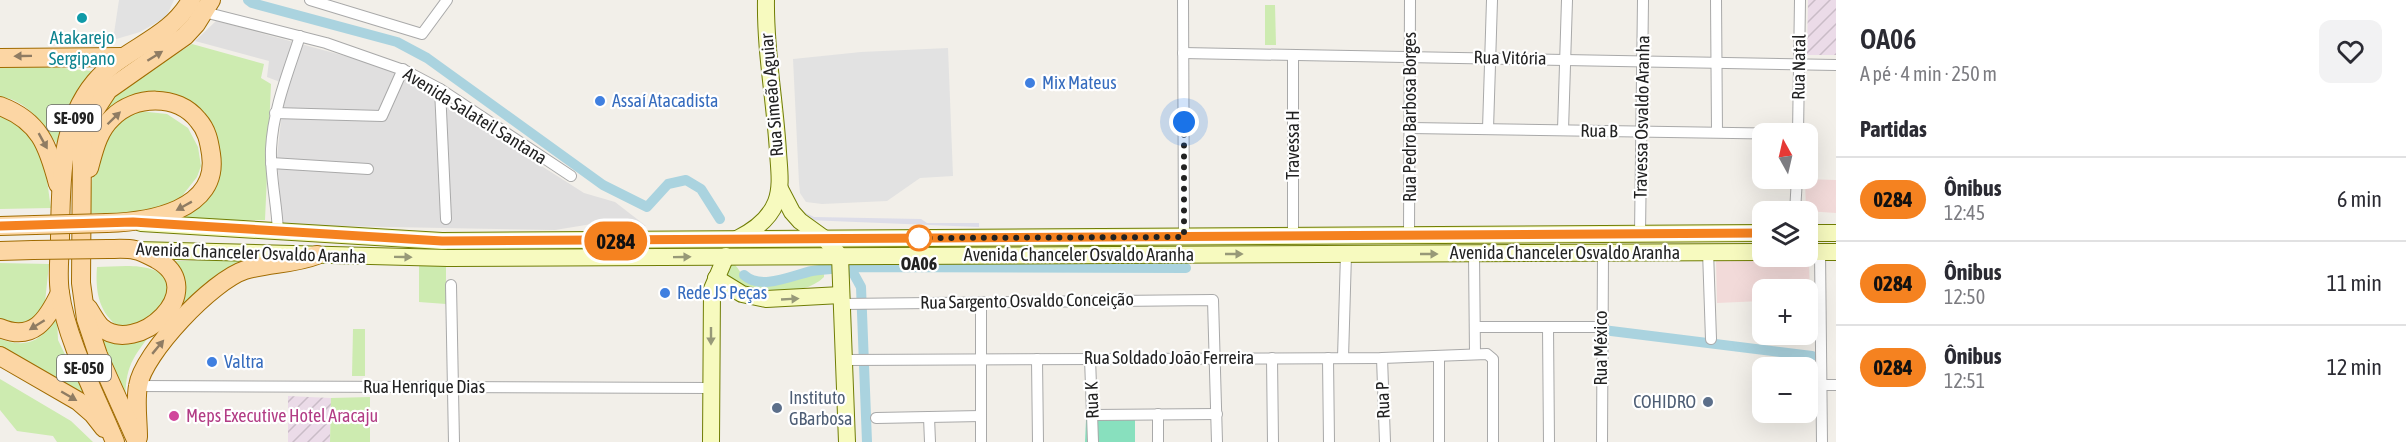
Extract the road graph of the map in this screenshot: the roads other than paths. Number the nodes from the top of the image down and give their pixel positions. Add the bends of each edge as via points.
1 (310, 0) edge
2 (447, 0) edge
3 (766, 0) edge
4 (1183, 0) edge
5 (1410, 0) edge
6 (1492, 0) edge
7 (1567, 0) edge
8 (1643, 0) edge
9 (1716, 0) edge
10 (1800, 0) edge
11 (202, 4) edge
12 (300, 36) junction
13 (1183, 53) junction
14 (1293, 55) junction
15 (123, 57) junction
16 (1411, 57) junction
17 (1491, 57) junction
18 (0, 58) edge
19 (1565, 59) junction
20 (1643, 62) junction
21 (1716, 63) junction
22 (1800, 64) junction
23 (1836, 65) edge
24 (403, 69) junction
25 (440, 89) junction
26 (0, 106) edge
27 (275, 113) junction
28 (1798, 123) edge
29 (1410, 128) junction
30 (1488, 129) junction
31 (1563, 130) junction
32 (1642, 132) junction
33 (1717, 132) junction
34 (1752, 133) edge
35 (271, 163) junction
36 (368, 169) dead end
37 (571, 176) dead end
38 (80, 189) junction
39 (780, 189) junction
40 (61, 196) junction
41 (446, 219) dead end
42 (133, 222) junction
43 (4, 225) edge
44 (278, 232) junction
45 (1752, 233) edge
46 (1818, 233) edge
47 (1836, 233) edge
48 (1409, 234) junction
49 (1640, 234) junction
50 (1293, 235) junction
51 (1184, 237) junction
52 (825, 238) junction
53 (736, 240) junction
54 (135, 249) junction
55 (0, 251) edge
56 (1708, 251) junction
57 (1752, 252) edge
58 (1821, 252) edge
59 (1346, 254) junction
60 (1474, 254) junction
61 (1603, 254) junction
62 (317, 255) junction
63 (726, 256) junction
64 (840, 265) junction
65 (716, 278) junction
66 (451, 285) dead end
67 (60, 293) junction
68 (82, 299) junction
69 (847, 301) junction
70 (981, 302) junction
71 (1475, 327) junction
72 (1548, 327) junction
73 (1601, 327) junction
74 (0, 328) edge
75 (1711, 339) dead end
76 (1475, 354) junction
77 (0, 356) edge
78 (1439, 356) junction
79 (1215, 357) junction
80 (1090, 358) junction
81 (1272, 358) junction
82 (1328, 358) junction
83 (1343, 358) junction
84 (1382, 358) junction
85 (852, 359) junction
86 (980, 359) junction
87 (1037, 359) junction
88 (1822, 385) junction
89 (1836, 385) edge
90 (138, 386) junction
91 (453, 388) junction
92 (711, 388) junction
93 (1158, 414) junction
94 (1217, 414) junction
95 (1093, 415) junction
96 (981, 416) junction
97 (929, 417) junction
98 (876, 418) dead end
99 (115, 442) edge
100 (138, 442) edge
101 (454, 442) edge
102 (711, 442) edge
103 (847, 442) edge
104 (930, 442) edge
105 (981, 442) edge
106 (1038, 442) edge
107 (1093, 442) edge
108 (1158, 442) edge
109 (1217, 442) edge
110 (1273, 442) edge
111 (1329, 442) edge
112 (1384, 442) edge
113 (1439, 442) edge
114 (1492, 442) edge
115 (1549, 442) edge
116 (1602, 442) edge
117 (1822, 442) edge

1 - 2 street via 422,34
3 - 39 main road, Rua Simeão Aguiar
4 - 13 street
5 - 16 street, Rua Pedro Barbosa Borges
6 - 17 street
7 - 19 street
8 - 20 street, Travessa Osvaldo Aranha
9 - 21 street
10 - 22 street, Rua Natal
11 - 12 street, Avenida Salateil Santana
11 - 15 main road, SE-090
38 -> 11 main road, SE-090 via 82,145 97,104 120,80 185,36
12 - 24 street, Avenida Salateil Santana
12 - 27 street
13 - 14 street, Rua Vitória
13 - 51 street
14 - 16 street, Rua Vitória
14 - 50 street, Travessa H
15 -> 18 main road
15 - 40 main road, SE-090 via 93,84 73,119
16 - 17 street, Rua Vitória
16 - 29 street, Rua Pedro Barbosa Borges
17 - 19 street, Rua Vitória
17 - 30 street
19 - 20 street, Rua Vitória
19 - 31 street
20 - 21 street, Rua Vitória
20 - 32 street, Travessa Osvaldo Aranha
21 - 22 street, Rua Vitória
21 - 33 street
22 - 23 street, Rua Vitória
22 - 28 street, Rua Natal
24 - 25 street, Avenida Salateil Santana
24 - 27 street via 382,116
25 - 37 street, Avenida Salateil Santana
25 - 41 street
26 -> 40 main road via 16,112 43,139
27 - 35 street
29 - 30 street, Rua B
29 - 48 street, Rua Pedro Barbosa Borges
30 - 31 street, Rua B
31 - 32 street, Rua B
32 - 33 street, Rua B
32 - 49 street, Travessa Osvaldo Aranha
33 - 34 street, Rua B
35 - 36 street
35 - 44 street
38 -> 42 main road via 95,145 111,118 134,104 159,100 191,113 204,127 209,140 212,160 204,188 193,202 179,210
38 - 68 main road, SE-050
39 - 52 main road via 800,221
39 - 53 main road via 766,220
40 - 67 main road, SE-050
42 - 43 main road, Avenida Chanceler Osvaldo Aranha, bridge
42 - 44 main road, Avenida Chanceler Osvaldo Aranha
44 - 53 main road, Avenida Chanceler Osvaldo Aranha via 442,241
45 - 49 main road, Avenida Chanceler Osvaldo Aranha
46 - 47 main road
48 - 49 main road, Avenida Chanceler Osvaldo Aranha
48 - 50 main road, Avenida Chanceler Osvaldo Aranha
50 - 51 main road, Avenida Chanceler Osvaldo Aranha
51 - 52 main road, Avenida Chanceler Osvaldo Aranha
52 - 53 main road, Avenida Chanceler Osvaldo Aranha
52 - 64 main road
54 - 55 main road, Avenida Chanceler Osvaldo Aranha, bridge
54 - 62 main road, Avenida Chanceler Osvaldo Aranha
54 - 68 main road via 162,262 175,278 176,298 160,320 134,333 109,332 101,327
56 - 57 main road, Avenida Chanceler Osvaldo Aranha
56 - 61 main road, Avenida Chanceler Osvaldo Aranha
56 - 75 street
58 - 88 street
59 -> 60 main road, Avenida Chanceler Osvaldo Aranha
64 -> 59 main road, Avenida Chanceler Osvaldo Aranha
59 - 83 street
60 - 61 main road, Avenida Chanceler Osvaldo Aranha
60 - 71 street
61 - 73 street, Rua México
62 -> 63 main road, Avenida Chanceler Osvaldo Aranha
90 -> 62 main road via 151,355 221,283 243,271
63 - 64 main road, Avenida Chanceler Osvaldo Aranha
63 - 65 main road
64 - 69 main road
65 -> 69 main road via 742,294 766,299
65 -> 92 main road via 712,297
66 - 91 street
67 -> 74 main road via 38,327 23,332
67 - 99 main road, SE-050 via 72,340
68 - 100 main road, SE-050 via 89,331
69 - 70 street, Rua Sargento Osvaldo Conceição
69 - 85 main road
70 - 79 street, Rua Sargento Osvaldo Conceição via 1213,300
70 - 86 street
71 - 72 street
71 - 76 street
72 - 73 street
72 - 115 street
73 - 116 street, Rua México
76 - 78 street, Rua Soldado João Ferreira
76 - 114 street, Rua Soldado João Ferreira via 1491,357
77 -> 99 main road via 78,401
78 - 84 street, Rua Soldado João Ferreira
78 - 113 street
79 - 80 street, Rua Soldado João Ferreira
79 - 81 street, Rua Soldado João Ferreira
79 - 94 street
80 - 87 street, Rua Soldado João Ferreira
80 - 95 street, Rua K
81 - 82 street, Rua Soldado João Ferreira
81 - 110 street
82 - 83 street, Rua Soldado João Ferreira
82 - 111 street
83 - 84 street, Rua Soldado João Ferreira
84 - 112 street, Rua P
85 - 86 street, Rua Soldado João Ferreira
85 - 103 main road
86 - 87 street, Rua Soldado João Ferreira
86 - 96 street
87 - 106 street
88 - 89 street
88 - 117 street
90 - 91 street, Rua Henrique Dias
90 - 100 main road
91 - 92 street, Rua Henrique Dias
91 - 101 street
92 - 102 main road
93 - 94 street
93 - 95 street
93 - 108 street
94 - 109 street
95 - 107 street, Rua K
96 - 97 street
96 - 105 street
97 - 98 street
97 - 104 street

